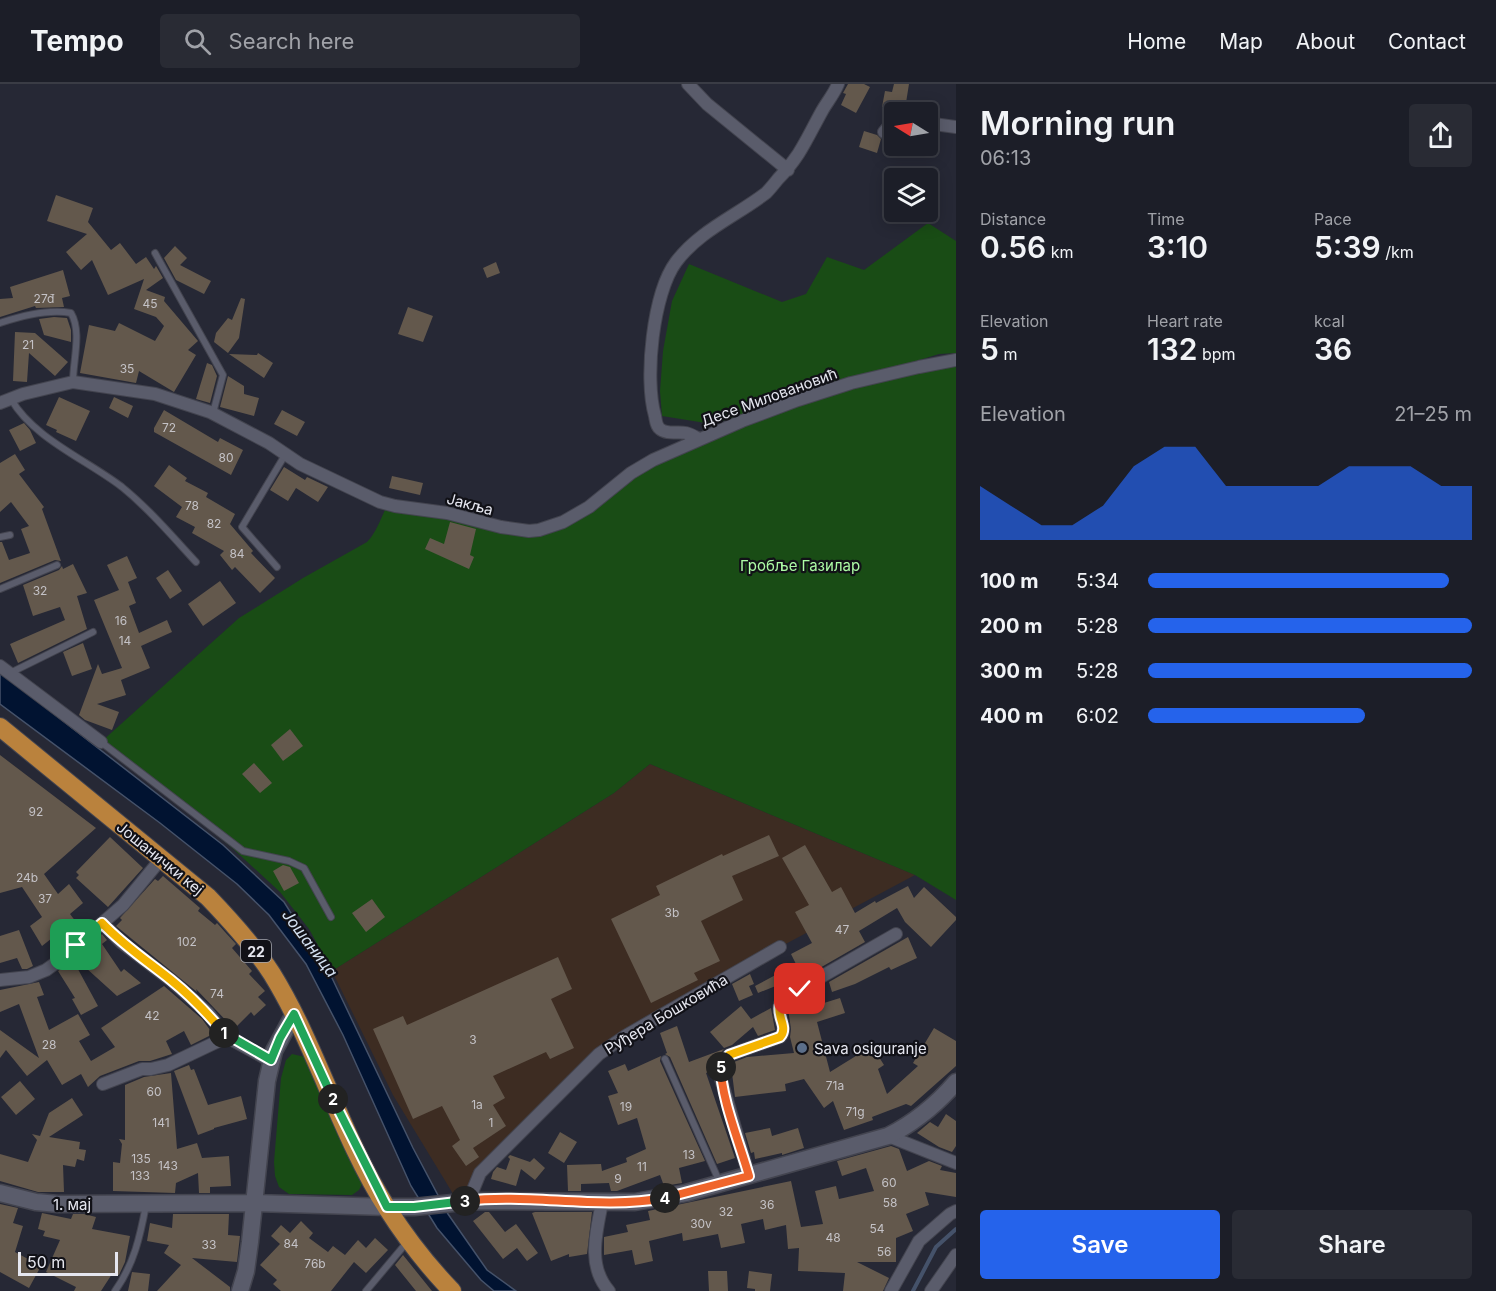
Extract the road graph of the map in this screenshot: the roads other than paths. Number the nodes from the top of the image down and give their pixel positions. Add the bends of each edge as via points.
1 (688, 84) edge
2 (838, 84) edge
3 (938, 125) edge
4 (956, 127) edge
5 (788, 170) junction
6 (155, 253) dead end
7 (0, 323) edge
8 (956, 360) edge
9 (73, 382) junction
10 (5, 401) edge
11 (213, 414) junction
12 (699, 439) junction
13 (286, 454) junction
14 (10, 535) dead end
15 (0, 537) edge
16 (196, 562) dead end
17 (57, 565) dead end
18 (277, 567) dead end
19 (0, 590) edge
20 (93, 632) dead end
21 (5, 670) edge
22 (0, 727) edge
23 (101, 742) joint
24 (161, 859) junction
25 (331, 917) dead end
26 (102, 923) junction
27 (896, 934) dead end
28 (780, 947) dead end
29 (0, 980) edge
30 (294, 1014) junction
31 (227, 1036) junction
32 (666, 1059) dead end
33 (271, 1060) junction
34 (956, 1083) edge
35 (103, 1084) dead end
36 (888, 1136) junction
37 (956, 1163) edge
38 (749, 1176) junction
39 (720, 1184) junction
40 (0, 1192) edge
41 (465, 1201) junction
42 (255, 1203) junction
43 (602, 1203) junction
44 (146, 1204) junction
45 (387, 1207) junction
46 (956, 1211) edge
47 (409, 1240) junction
48 (956, 1256) edge
49 (115, 1291) edge
50 (240, 1291) edge
51 (366, 1291) edge
52 (452, 1291) edge
53 (609, 1291) edge
54 (891, 1291) edge
55 (932, 1291) edge

1 - 5 street
2 - 5 street, Десе Миловановић
3 - 4 street
5 - 12 street, Десе Миловановић via 767,192 699,237 674,264 664,284 651,351 653,409 660,429
6 - 11 lane via 223,375
7 - 9 lane via 52,312 71,313 76,331
8 - 12 street, Десе Миловановић via 831,389
9 - 10 street, Јакља
9 - 11 street, Јакља via 155,394
10 - 16 lane via 38,430 121,487
11 - 13 street, Јакља
12 - 13 street, Јакља via 640,467 563,522 529,531 388,504
13 - 18 lane via 242,526
14 - 15 lane
17 - 19 lane
20 - 21 lane
21 - 23 street
22 - 24 main road, Јошанички кеј / 22
23 - 25 lane via 243,852 304,868
24 - 26 street via 123,905
24 - 30 main road, Јошанички кеј / 22 via 233,923 258,954
26 - 29 street via 46,970 29,977
26 - 31 street via 199,1005
27 - 38 street via 780,1004 784,1026 780,1037 724,1059 720,1077
28 - 41 street, Руђера Бошковића via 598,1054 480,1173
30 - 33 street
30 - 45 main road, Јошанички кеј / 22
31 - 33 street
31 - 35 street via 168,1065 142,1069
32 - 39 lane
33 - 42 street
34 - 36 street via 929,1109
36 - 37 street
36 - 38 street
38 - 39 street
39 - 43 street via 646,1201
40 - 44 street, 1. мај via 47,1204
41 - 43 street
41 - 45 street, 1. мај
42 - 44 street, 1. мај
42 - 45 street, 1. мај
42 - 50 street
43 - 53 street via 594,1254 599,1275
44 - 49 lane via 136,1250
45 - 47 main road, 22
46 - 54 street via 919,1241
47 - 51 lane
47 - 52 main road, 22
48 - 55 street

